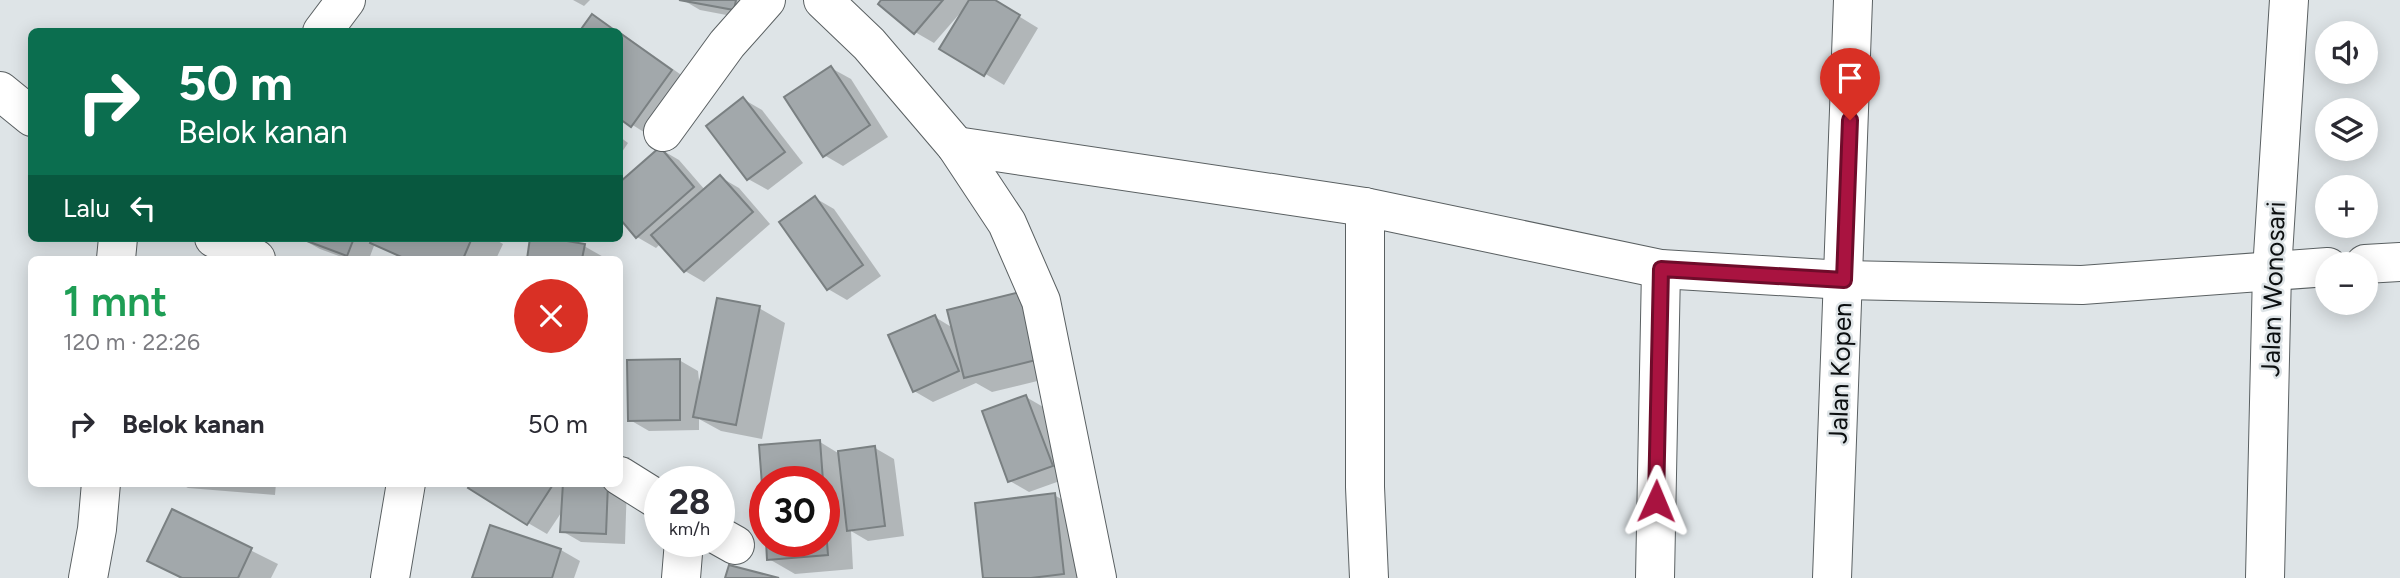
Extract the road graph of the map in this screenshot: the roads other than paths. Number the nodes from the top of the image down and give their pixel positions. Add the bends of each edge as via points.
1 (346, 0) edge
2 (766, 0) edge
3 (823, 0) edge
4 (1853, 0) edge
5 (2289, 0) edge
6 (326, 28) edge
7 (0, 91) edge
8 (28, 114) edge
9 (663, 132) dead end
10 (956, 146) junction
11 (1365, 207) junction
12 (222, 242) edge
13 (250, 256) edge
14 (2400, 262) edge
15 (2378, 263) edge
16 (2315, 268) edge
17 (1661, 269) junction
18 (2272, 271) junction
19 (1844, 280) junction
20 (623, 478) edge
21 (101, 487) edge
22 (405, 487) edge
23 (644, 491) edge
24 (683, 557) edge
25 (88, 578) edge
26 (390, 578) edge
27 (681, 578) edge
28 (1097, 578) edge
29 (1369, 578) edge
30 (1655, 578) edge
31 (1832, 578) edge
32 (2265, 578) edge

1 - 6 street
2 - 9 street via 727,44
3 - 10 street via 869,44
4 - 19 street, Jalan Kopen
5 - 18 street, Jalan Wonosari
7 - 8 street
10 - 11 street
10 - 28 street via 1007,223 1041,301
11 - 17 street
11 - 29 street
12 - 13 street
14 - 15 street
16 - 18 street
17 - 19 street
17 - 30 street
18 - 19 street via 2082,285
18 - 32 street, Jalan Wonosari
19 - 31 street, Jalan Kopen
20 - 23 street
21 - 25 street
22 - 26 street
24 - 27 street

